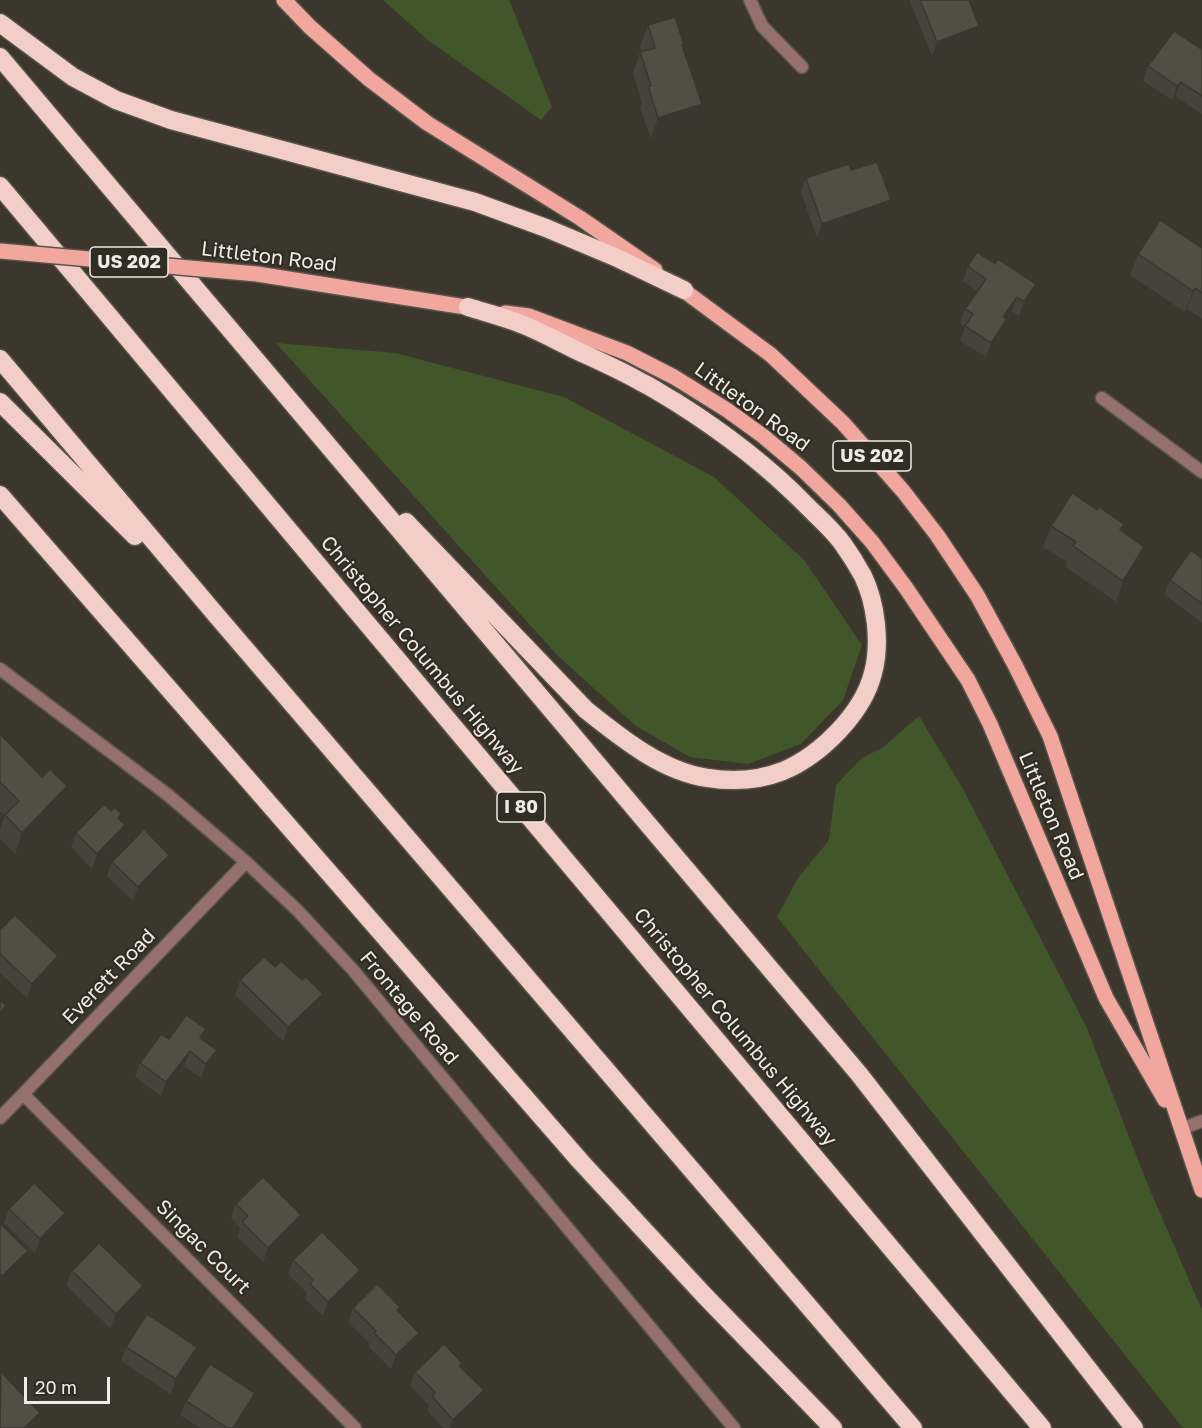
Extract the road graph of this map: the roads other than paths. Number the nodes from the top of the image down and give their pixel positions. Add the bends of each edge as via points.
1 (284, 0) edge
2 (750, 0) edge
3 (0, 23) edge
4 (0, 57) edge
5 (802, 67) dead end
6 (0, 186) edge
7 (0, 251) edge
8 (684, 290) junction
9 (468, 307) junction
10 (241, 343) junction
11 (0, 359) edge
12 (1102, 398) dead end
13 (0, 402) edge
14 (1202, 472) edge
15 (0, 495) edge
16 (217, 616) junction
17 (0, 669) edge
18 (246, 862) junction
19 (23, 1094) junction
20 (0, 1118) edge
21 (1202, 1121) edge
22 (1181, 1129) junction
23 (1202, 1190) edge
24 (355, 1428) edge
25 (734, 1428) edge
26 (833, 1428) edge
27 (913, 1428) edge
28 (1042, 1428) edge
29 (1134, 1428) edge

1 - 8 main road, Littleton Road / US 202 via 369,79 427,123 580,218
2 - 5 street via 762,26
3 - 8 highway via 73,77 116,100 171,120 475,202 615,257
4 - 10 highway
6 - 28 highway, Christopher Columbus Highway / I 80
7 - 9 main road, Littleton Road / US 202, bridge via 257,274
8 - 22 main road, Littleton Road / US 202 via 771,355 843,423 917,508 977,596 1050,736
9 - 10 highway via 525,326 643,382 698,416 788,486 842,543 863,577 873,608 877,657 873,675 854,711 823,747 782,771 727,780 676,769 622,738 586,710
9 - 22 main road, Littleton Road / US 202 via 529,316 627,353 674,377 763,436 859,527 968,680 1106,998
10 - 29 highway via 858,1074
11 - 16 highway
12 - 14 street
13 - 16 highway
15 - 26 highway via 580,1162
16 - 27 highway
17 - 18 street, Frontage Road via 168,795
18 - 19 street, Everett Road
18 - 25 street, Frontage Road via 353,970
19 - 20 street, Everett Road
19 - 24 street, Singac Court
21 - 22 street
22 - 23 main road, Littleton Road / US 202

